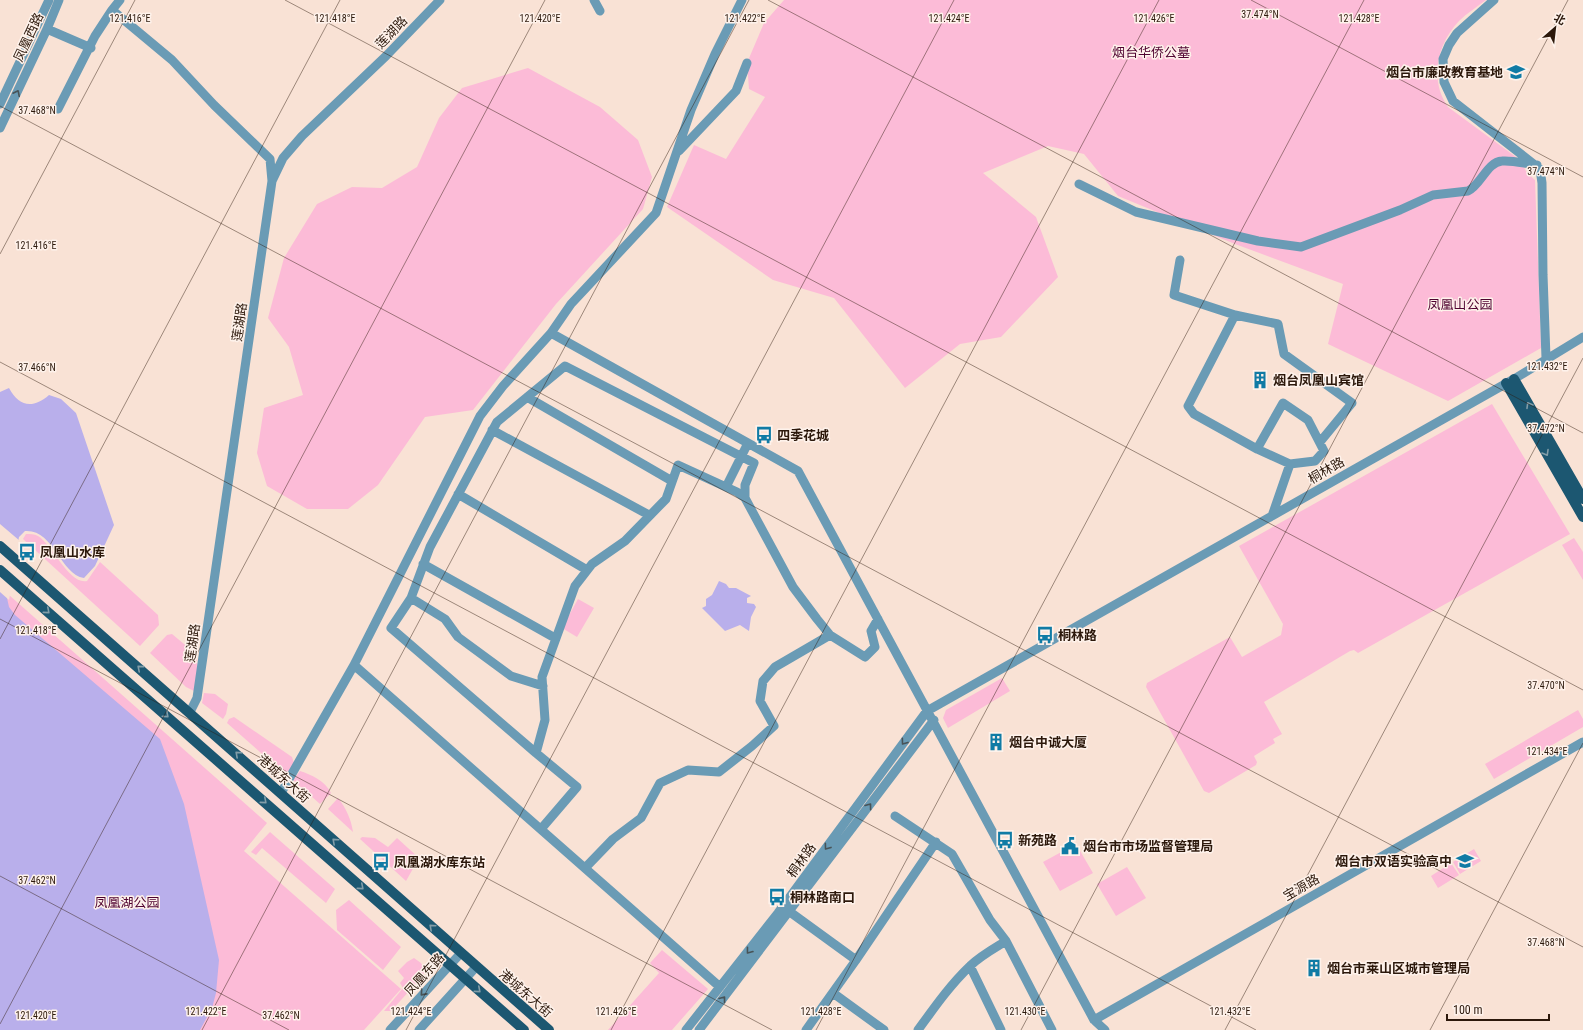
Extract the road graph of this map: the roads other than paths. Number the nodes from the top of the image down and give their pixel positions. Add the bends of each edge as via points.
1 (49, 0) edge
2 (59, 0) edge
3 (120, 0) edge
4 (440, 0) edge
5 (594, 0) edge
6 (742, 0) edge
7 (1494, 0) edge
8 (112, 10) junction
9 (600, 11) dead end
10 (47, 29) junction
11 (91, 48) junction
12 (747, 63) dead end
13 (0, 104) edge
14 (58, 109) dead end
15 (0, 128) edge
16 (676, 153) junction
17 (1537, 165) junction
18 (272, 181) junction
19 (1079, 184) dead end
20 (1180, 260) dead end
21 (1235, 315) junction
22 (551, 333) junction
23 (1583, 337) edge
24 (1546, 358) junction
25 (1510, 381) junction
26 (527, 397) junction
27 (492, 430) junction
28 (1320, 442) junction
29 (748, 443) junction
30 (1257, 448) junction
31 (741, 456) junction
32 (1290, 464) junction
33 (672, 481) junction
34 (726, 487) junction
35 (458, 494) junction
36 (745, 498) junction
37 (1583, 499) edge
38 (649, 515) junction
39 (1272, 516) junction
40 (1583, 517) edge
41 (0, 546) edge
42 (423, 564) junction
43 (0, 570) edge
44 (588, 570) junction
45 (411, 598) junction
46 (878, 619) junction
47 (830, 635) junction
48 (555, 638) junction
49 (354, 665) junction
50 (543, 686) junction
51 (927, 711) junction
52 (190, 712) junction
53 (934, 720) junction
54 (1583, 742) edge
55 (536, 753) junction
56 (281, 793) junction
57 (895, 816) dead end
58 (541, 829) junction
59 (936, 842) junction
60 (586, 868) junction
61 (790, 912) junction
62 (1006, 941) junction
63 (461, 953) junction
64 (856, 960) junction
65 (449, 964) junction
66 (970, 966) junction
67 (476, 967) junction
68 (465, 979) junction
69 (720, 987) junction
70 (833, 993) junction
71 (1094, 1020) junction
72 (701, 1026) edge
73 (390, 1030) edge
74 (419, 1030) edge
75 (524, 1030) edge
76 (549, 1030) edge
77 (686, 1030) edge
78 (806, 1030) edge
79 (884, 1030) edge
80 (918, 1030) edge
81 (1001, 1030) edge
82 (1052, 1030) edge
83 (1105, 1030) edge

1 - 13 street, 凤凰西路
2 - 10 street, 凤凰西路
3 - 8 street
4 - 18 street, 莲湖路 via 302,136 283,158
5 - 9 street
6 - 16 street via 714,54
7 - 17 street via 1457,33 1449,45 1443,59 1444,82 1453,101 1513,150
8 - 11 street via 95,36
8 - 18 street via 172,60 270,159
10 - 11 street
15 -> 10 street, 凤凰西路
11 - 14 street
12 - 16 street via 736,91
16 - 22 street via 656,213 571,304
17 - 19 street via 1498,162 1473,189 1433,195 1301,247 1258,241 1136,212
17 - 24 street via 1542,174
18 - 52 street, 莲湖路 via 197,698
20 - 21 street via 1174,295
21 - 28 street via 1278,324 1284,354 1352,403
21 - 30 street via 1188,406 1194,414
22 - 29 street
22 - 49 street via 503,386 480,416
23 - 24 street, 桐林路
24 - 25 street, 桐林路
37 -> 25 main road
25 - 39 street, 桐林路
25 -> 40 main road
26 - 27 street via 497,422
26 - 31 street via 565,366
26 - 33 street
27 - 35 street
27 - 38 street
28 - 30 street via 1308,420 1283,403
28 - 32 street via 1324,451 1316,462
29 - 31 street
29 - 46 street via 798,471
30 - 32 street
31 - 34 street
31 - 36 street via 754,463 746,485
32 - 39 street
33 - 34 street via 678,465
33 - 38 street via 666,499
34 - 36 street
35 - 42 street
35 - 44 street
36 - 47 street via 793,587
38 - 44 street via 625,540 592,564
39 - 51 street, 桐林路
52 -> 41 main road, 港城东大街
42 - 45 street
42 - 48 street
43 -> 65 main road
44 - 48 street via 575,586
45 - 50 street via 445,619 458,637 511,676
45 - 55 street via 391,628
46 - 47 street via 871,631 875,647 865,657
46 - 51 street
47 - 60 street via 775,667 763,681 760,701 774,726 719,772 688,770 660,783 641,818 613,839
48 - 50 street via 542,677
49 - 56 street
49 - 58 street
50 - 55 street via 545,720
51 - 53 street
51 -> 69 street, 桐林路
56 -> 52 main road, 港城东大街
61 -> 53 street, 桐林路
53 - 71 street
54 - 71 street, 宝源路
55 - 58 street via 577,787
63 -> 56 main road, 港城东大街
57 - 59 street
58 - 60 street
59 - 62 street via 952,854 990,920
59 - 64 street
60 - 69 street
61 - 64 street
72 -> 61 street, 桐林路
62 - 66 street
62 - 82 street
63 - 65 street, 凤凰东路
63 - 67 main road, 港城东大街
64 - 70 street
65 - 68 main road
65 -> 73 street, 凤凰东路
66 - 80 street
66 - 81 street
67 - 68 street
67 - 76 main road, 港城东大街
68 - 74 street
68 -> 75 main road
69 - 72 street, 桐林路
70 - 78 street
70 - 79 street
71 - 83 street
72 - 77 street, 桐林路

